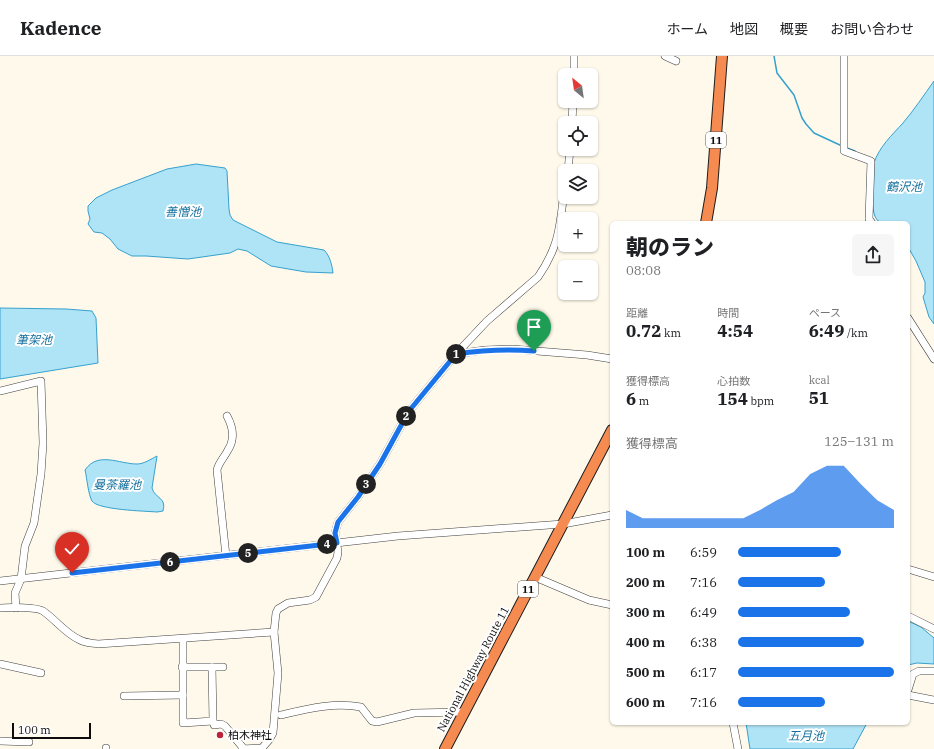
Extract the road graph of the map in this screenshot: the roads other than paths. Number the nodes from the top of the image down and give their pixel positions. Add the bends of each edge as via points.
1 (574, 56) edge
2 (665, 56) edge
3 (722, 56) edge
4 (844, 56) edge
5 (676, 61) dead end
6 (574, 68) edge
7 (562, 204) edge
8 (706, 221) edge
9 (870, 221) edge
10 (910, 323) edge
11 (456, 354) junction
12 (610, 359) edge
13 (934, 359) edge
14 (0, 391) edge
15 (227, 416) dead end
16 (610, 434) edge
17 (610, 515) edge
18 (562, 524) junction
19 (337, 543) junction
20 (226, 556) junction
21 (910, 570) edge
22 (535, 577) junction
23 (934, 577) edge
24 (21, 579) junction
25 (0, 581) edge
26 (610, 604) edge
27 (0, 608) edge
28 (16, 608) junction
29 (910, 617) edge
30 (934, 629) edge
31 (274, 632) junction
32 (183, 638) junction
33 (0, 664) edge
34 (182, 667) junction
35 (212, 667) junction
36 (223, 667) dead end
37 (934, 671) edge
38 (41, 673) dead end
39 (910, 684) edge
40 (183, 695) junction
41 (910, 695) edge
42 (124, 696) dead end
43 (934, 700) edge
44 (464, 712) junction
45 (281, 716) dead end
46 (213, 721) junction
47 (733, 725) edge
48 (0, 741) edge
49 (29, 742) dead end
50 (243, 749) edge
51 (444, 749) edge
52 (738, 749) edge

1 - 6 street
2 - 5 street
3 - 8 highway, 11 via 712,188
4 - 9 street via 844,151 871,161
7 - 11 street via 556,243 543,270 487,321
10 - 13 street
11 - 12 street via 512,349
11 - 19 street via 409,411 380,464 338,522 335,533
14 - 24 street via 41,382 41,474 34,523 25,546
15 - 20 street via 232,427 232,439 217,470
16 - 18 highway, National Highway Route 11 / 11
17 - 18 street
18 - 19 street
18 - 22 highway, National Highway Route 11 / 11
19 - 20 street
19 - 31 street via 337,558 316,597 288,603 278,609
20 - 24 street
21 - 23 street
22 - 26 street via 589,600
22 - 44 highway, National Highway Route 11 / 11
24 - 25 street
24 - 28 street via 15,593
27 - 28 street
28 - 32 street via 43,612 84,642 98,644
29 - 30 street
31 - 32 street
31 - 50 street via 278,673 273,733 262,748
32 - 34 street
33 - 38 street
34 - 35 street
34 - 40 street
35 - 36 street
35 - 46 street
37 - 39 street via 919,671 913,674
40 - 42 street
40 - 46 street via 183,723
41 - 43 street
44 - 45 street via 414,713 377,722 372,721 361,707 333,706 309,708
44 - 51 highway, National Highway Route 11 / 11
46 - 50 street via 214,725 225,726
47 - 52 street
48 - 49 street

